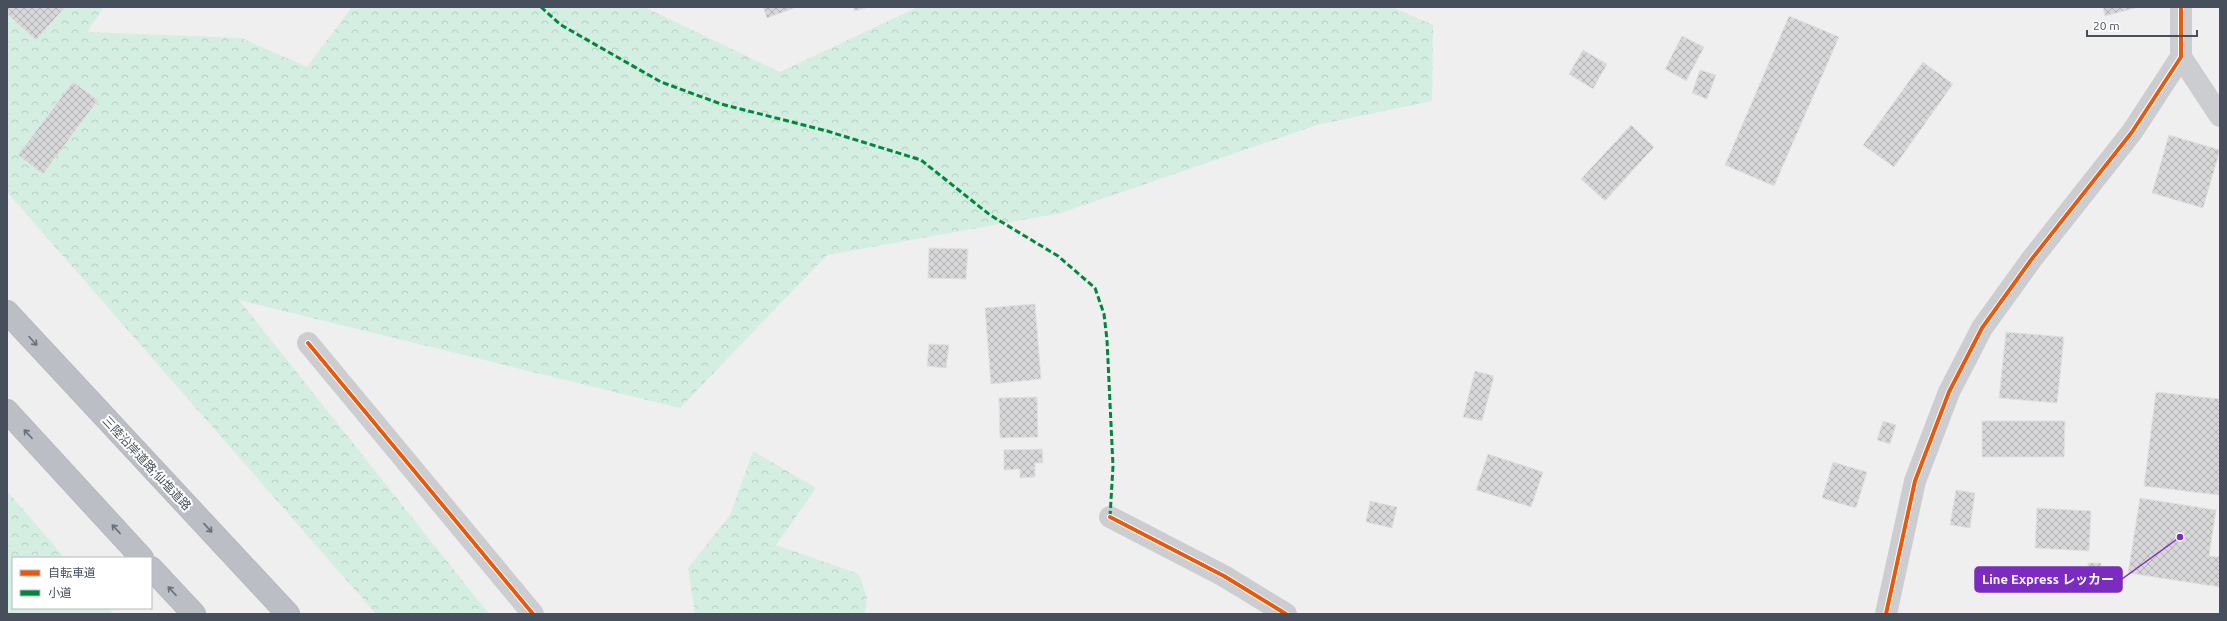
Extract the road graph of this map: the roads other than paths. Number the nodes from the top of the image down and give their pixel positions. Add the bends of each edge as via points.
1 (2181, 7) edge
2 (2181, 57) junction
3 (2220, 116) edge
4 (7, 312) edge
5 (308, 343) dead end
6 (7, 411) edge
7 (1110, 517) dead end
8 (141, 557) edge
9 (152, 569) edge
10 (194, 614) edge
11 (288, 614) edge
12 (533, 614) edge
13 (1286, 614) edge
14 (1886, 614) edge

1 - 2 street
2 - 3 street
2 - 14 street via 2132,132 2031,260 1982,328 1949,392 1915,481
4 -> 11 highway, 三陸沿岸道路;仙塩道路
5 - 12 street
8 -> 6 highway
7 - 13 street via 1224,576
10 -> 9 highway

